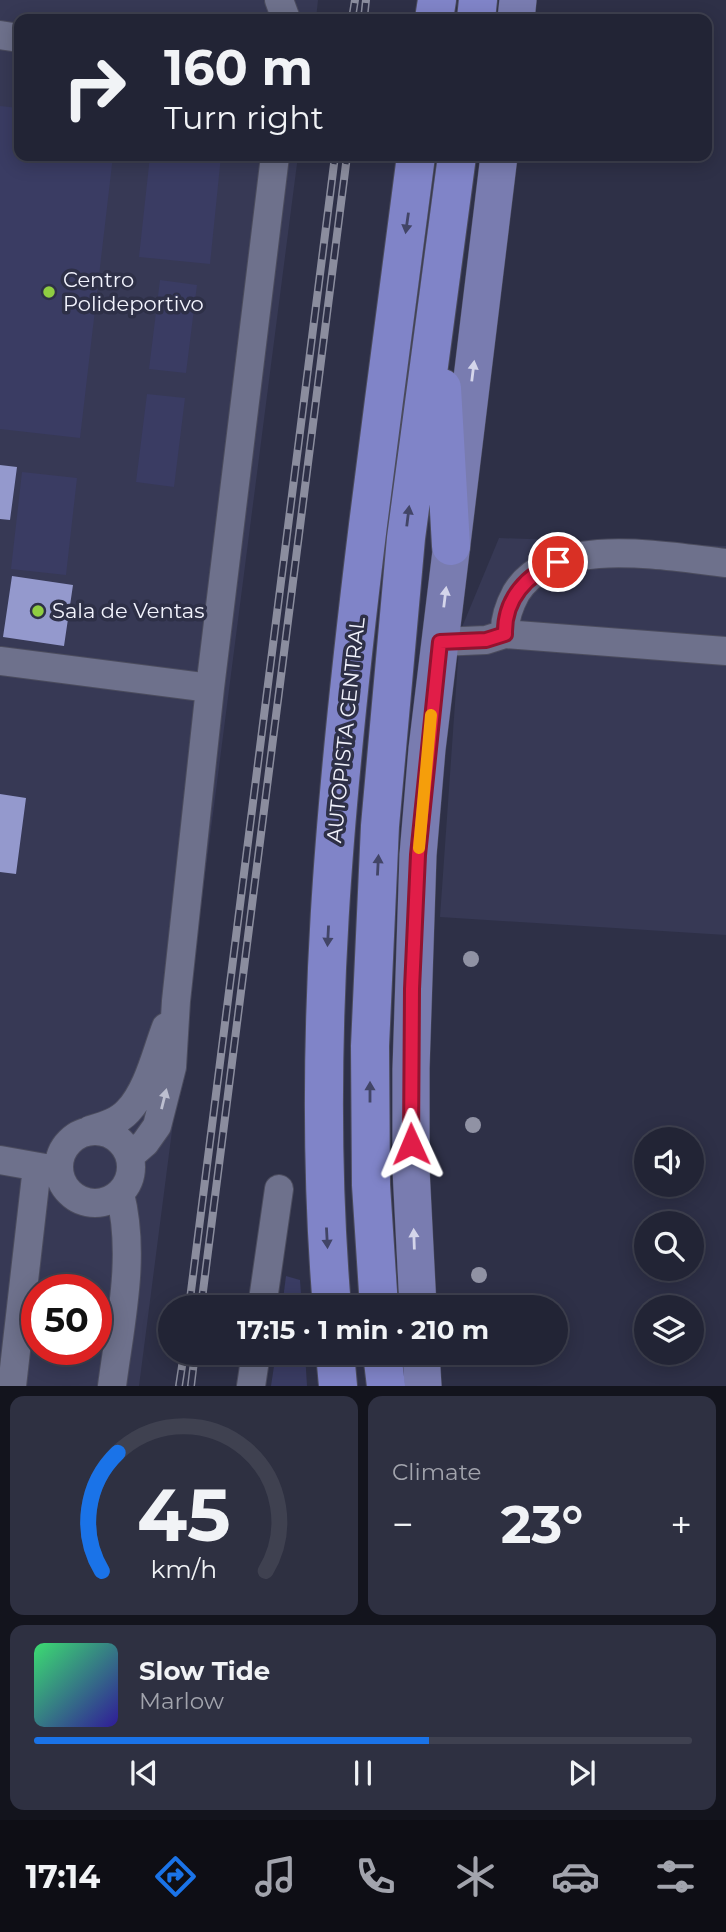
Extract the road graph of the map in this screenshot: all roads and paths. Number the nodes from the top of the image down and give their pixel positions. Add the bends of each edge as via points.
1 (274, 161) edge
2 (415, 161) edge
3 (456, 161) edge
4 (498, 161) edge
5 (440, 284) junction
6 (451, 546) junction
7 (726, 563) edge
8 (505, 634) junction
9 (440, 642) junction
10 (726, 651) edge
11 (0, 661) edge
12 (210, 688) junction
13 (176, 1001) junction
14 (90, 1130) junction
15 (131, 1156) junction
16 (0, 1160) edge
17 (48, 1169) junction
18 (279, 1189) dead end
19 (120, 1194) junction
20 (264, 1295) edge
21 (330, 1295) edge
22 (378, 1295) edge
23 (417, 1295) edge
24 (254, 1365) edge
25 (336, 1365) edge
26 (383, 1365) edge
27 (422, 1365) edge
28 (12, 1386) edge
29 (113, 1386) edge
30 (251, 1386) edge
31 (338, 1386) edge
32 (386, 1386) edge
33 (424, 1386) edge

1 - 12 street
2 -> 21 highway, AUTOPISTA CENTRAL via 348,685 330,894 324,1169
3 - 5 highway, AUTOPISTA CENTRAL
6 -> 4 main road
5 - 6 highway
22 -> 5 highway, AUTOPISTA CENTRAL via 370,1046 380,826 406,538
9 -> 6 main road
7 - 8 street via 620,553 558,562 523,583 504,622
8 - 9 street via 486,640
8 - 10 street
23 -> 9 main road via 411,1170 413,962 418,855
11 - 12 street
12 - 13 street
13 - 14 street via 142,1090 128,1111
15 -> 13 street via 157,1126 172,1067
14 - 15 street via 110,1133
14 - 17 street via 64,1147
15 - 19 street via 131,1176
16 - 17 street
17 - 19 street via 81,1200 101,1202
17 - 28 street
18 - 20 street
19 - 29 street via 127,1266
24 - 30 street
25 - 31 highway
26 - 32 highway
27 - 33 main road

